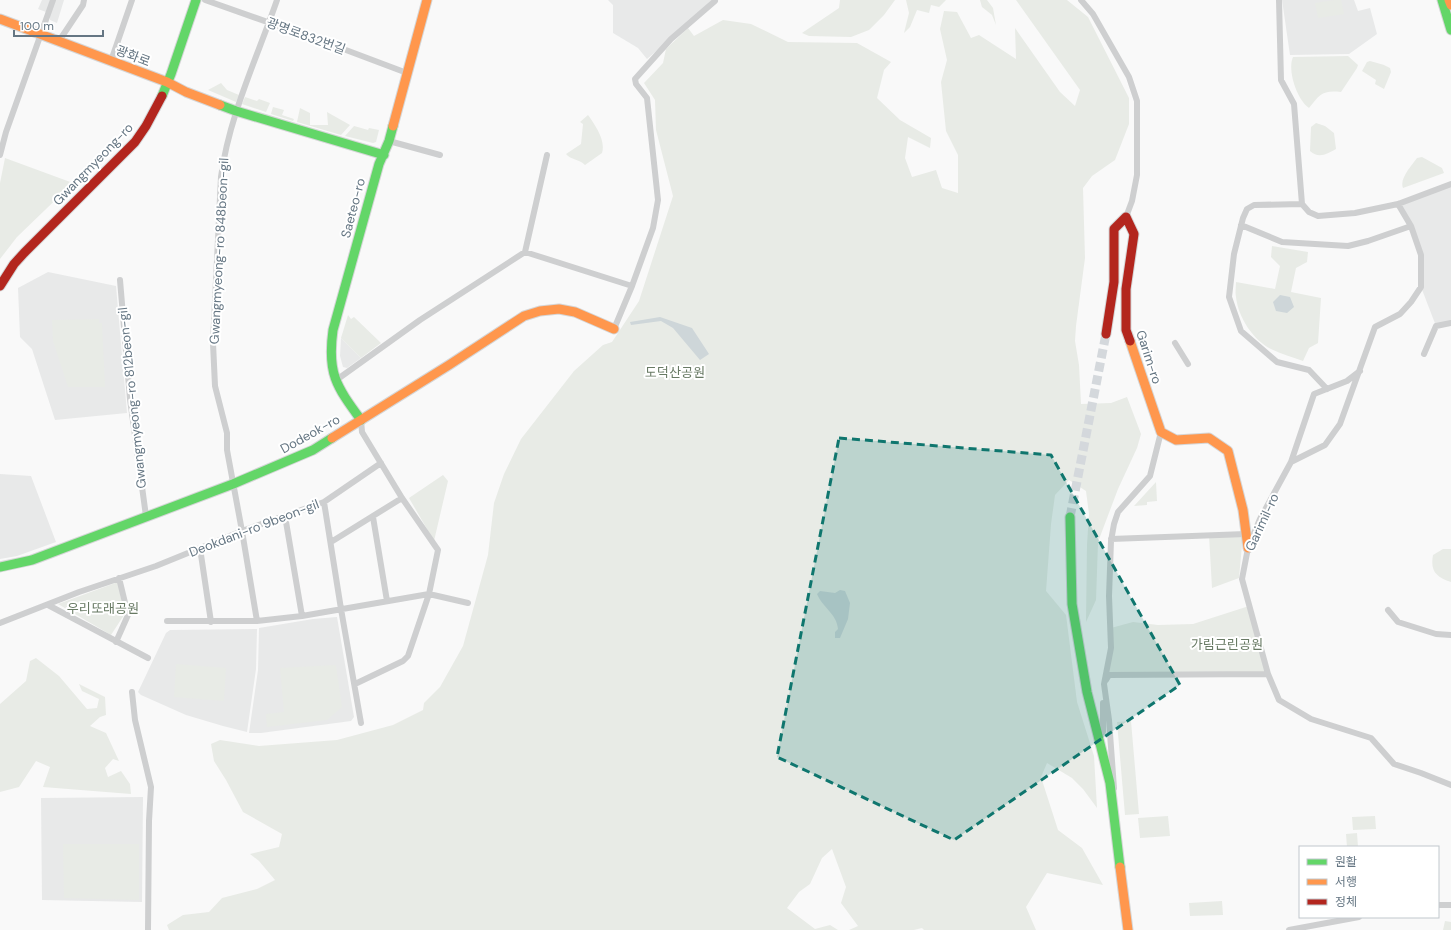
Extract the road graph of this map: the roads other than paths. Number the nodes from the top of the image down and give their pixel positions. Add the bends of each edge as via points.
1 (53, 0) edge
2 (84, 0) edge
3 (132, 0) edge
4 (196, 0) edge
5 (204, 0) edge
6 (276, 0) edge
7 (427, 0) edge
8 (1081, 0) edge
9 (1279, 0) edge
10 (1442, 0) edge
11 (1449, 0) edge
12 (715, 1) dead end
13 (1451, 5) edge
14 (0, 19) edge
15 (269, 23) junction
16 (1451, 30) edge
17 (40, 34) junction
18 (59, 41) junction
19 (111, 61) junction
20 (407, 73) junction
21 (167, 82) junction
22 (236, 111) junction
23 (389, 141) junction
24 (0, 155) edge
25 (384, 155) junction
26 (440, 155) dead end
27 (547, 155) dead end
28 (1451, 184) edge
29 (1302, 204) junction
30 (1398, 204) junction
31 (1126, 217) junction
32 (1241, 225) junction
33 (1411, 226) junction
34 (525, 252) junction
35 (120, 280) dead end
36 (0, 285) edge
37 (632, 286) junction
38 (1451, 324) edge
39 (614, 329) joint
40 (1106, 334) tunnel mouth
41 (1175, 342) dead end
42 (1424, 354) dead end
43 (1188, 364) dead end
44 (1361, 371) junction
45 (335, 381) junction
46 (1327, 388) junction
47 (360, 420) junction
48 (1161, 432) junction
49 (1291, 462) junction
50 (381, 463) junction
51 (233, 484) junction
52 (402, 498) junction
53 (324, 502) junction
54 (146, 516) junction
55 (285, 516) junction
56 (372, 517) junction
57 (1070, 517) tunnel mouth
58 (242, 531) junction
59 (1246, 534) junction
60 (1111, 539) junction
61 (331, 542) junction
62 (200, 548) junction
63 (1248, 548) junction
64 (0, 567) edge
65 (119, 578) junction
66 (429, 594) junction
67 (387, 602) junction
68 (468, 603) dead end
69 (48, 604) junction
70 (341, 609) junction
71 (1388, 610) dead end
72 (302, 616) junction
73 (167, 621) dead end
74 (257, 621) junction
75 (211, 622) junction
76 (0, 624) edge
77 (1451, 635) edge
78 (116, 642) junction
79 (148, 658) dead end
80 (1268, 674) junction
81 (355, 684) junction
82 (1104, 684) junction
83 (132, 692) dead end
84 (361, 723) dead end
85 (1098, 735) junction
86 (1451, 785) edge
87 (1114, 811) junction
88 (1451, 905) edge
89 (1439, 906) edge
90 (1354, 918) edge
91 (148, 930) edge
92 (1128, 930) edge
93 (1289, 930) edge

1 - 17 street
2 - 18 street
3 - 19 street
4 - 21 street, Gwangmyeong-ro
5 - 15 street, 광명로832번길
6 - 15 street, Gwangmyeong-ro 848beon-gil
7 - 20 street, Saeteo-ro
8 - 31 street via 1093,14 1129,77 1137,101 1137,175
9 - 29 street via 1281,80 1294,104
10 - 16 street
11 - 13 street
12 - 37 street via 671,38 635,79 647,98 658,200 653,228
14 - 17 street, 광화로
15 - 20 street, 광명로832번길
15 - 22 street, Gwangmyeong-ro 848beon-gil
17 - 18 street, 광화로
17 - 24 street
18 - 19 street, 광화로
19 - 21 street, 광화로
20 - 23 street, Saeteo-ro
21 - 22 street, 광화로
21 - 36 street, Gwangmyeong-ro via 151,119 135,142 24,253
22 - 25 street, 광화로
22 - 51 street, Gwangmyeong-ro 848beon-gil via 221,177 213,343 215,386 227,433
23 - 25 street, Saeteo-ro
23 - 26 street
25 - 45 street, Saeteo-ro via 379,164 333,330 330,359
27 - 34 street
28 - 30 street
29 - 30 street via 1309,212 1318,216 1355,213
29 - 32 street via 1254,205 1247,208
30 - 33 street
31 - 40 street via 1114,229 1114,282
31 - 48 street, Garim-ro via 1134,234 1126,289 1126,330
32 - 33 street via 1282,242 1348,246 1368,242
32 - 46 street via 1234,254 1229,297 1241,330 1277,362 1309,370
33 - 44 street via 1421,255 1421,287 1400,314 1375,326
34 - 37 street
34 - 45 street via 420,320
35 - 54 street, Gwangmyeong-ro 812beon-gil via 130,399
37 - 39 street
38 - 42 street via 1436,326
39 - 47 street, Dodeok-ro via 576,312 559,309 524,316
41 - 43 street
44 - 46 street, Garimil-ro via 1347,381
44 - 49 street via 1340,424 1325,445
45 - 47 street, Saeteo-ro
46 - 49 street, Garimil-ro via 1314,394
47 - 50 street via 362,432
47 - 51 street, Dodeok-ro via 313,450
48 - 59 street via 1176,440 1209,438 1228,451 1243,510
48 - 60 street via 1150,476 1118,512
49 - 63 street, Garimil-ro via 1260,519
50 - 52 street
50 - 53 street, Deokdani-ro 9beon-gil
51 - 54 street, Dodeok-ro
51 - 58 street, Gwangmyeong-ro 848beon-gil
52 - 56 street
52 - 66 street via 438,550
53 - 55 street, Deokdani-ro 9beon-gil
53 - 61 street
54 - 64 street, Dodeok-ro via 32,560
55 - 58 street, Deokdani-ro 9beon-gil
55 - 72 street
56 - 61 street
56 - 67 street
57 - 85 street via 1072,604 1087,692
58 - 62 street, Deokdani-ro 9beon-gil
58 - 74 street, Gwangmyeong-ro 848beon-gil
59 - 60 street
59 - 63 street
60 - 82 street via 1111,648
61 - 70 street
62 - 65 street, Deokdani-ro 9beon-gil
62 - 75 street
63 - 80 street, Garimil-ro via 1242,579
65 - 69 street, Deokdani-ro 9beon-gil
65 - 78 street via 128,615
66 - 67 street
66 - 68 street
66 - 81 street via 408,656 403,661
67 - 70 street
69 - 76 street, Deokdani-ro 9beon-gil
69 - 78 street
70 - 72 street
70 - 81 street
71 - 77 street via 1398,622 1436,634
72 - 74 street
73 - 75 street
74 - 75 street
78 - 79 street
80 - 82 street via 1109,676
80 - 86 street, Garimil-ro via 1279,700 1311,719 1371,738 1394,764
81 - 84 street
82 - 85 street via 1103,732
82 - 87 street via 1114,778
83 - 91 street via 151,787
85 - 87 street
87 - 92 street
88 - 89 street
90 - 93 street

